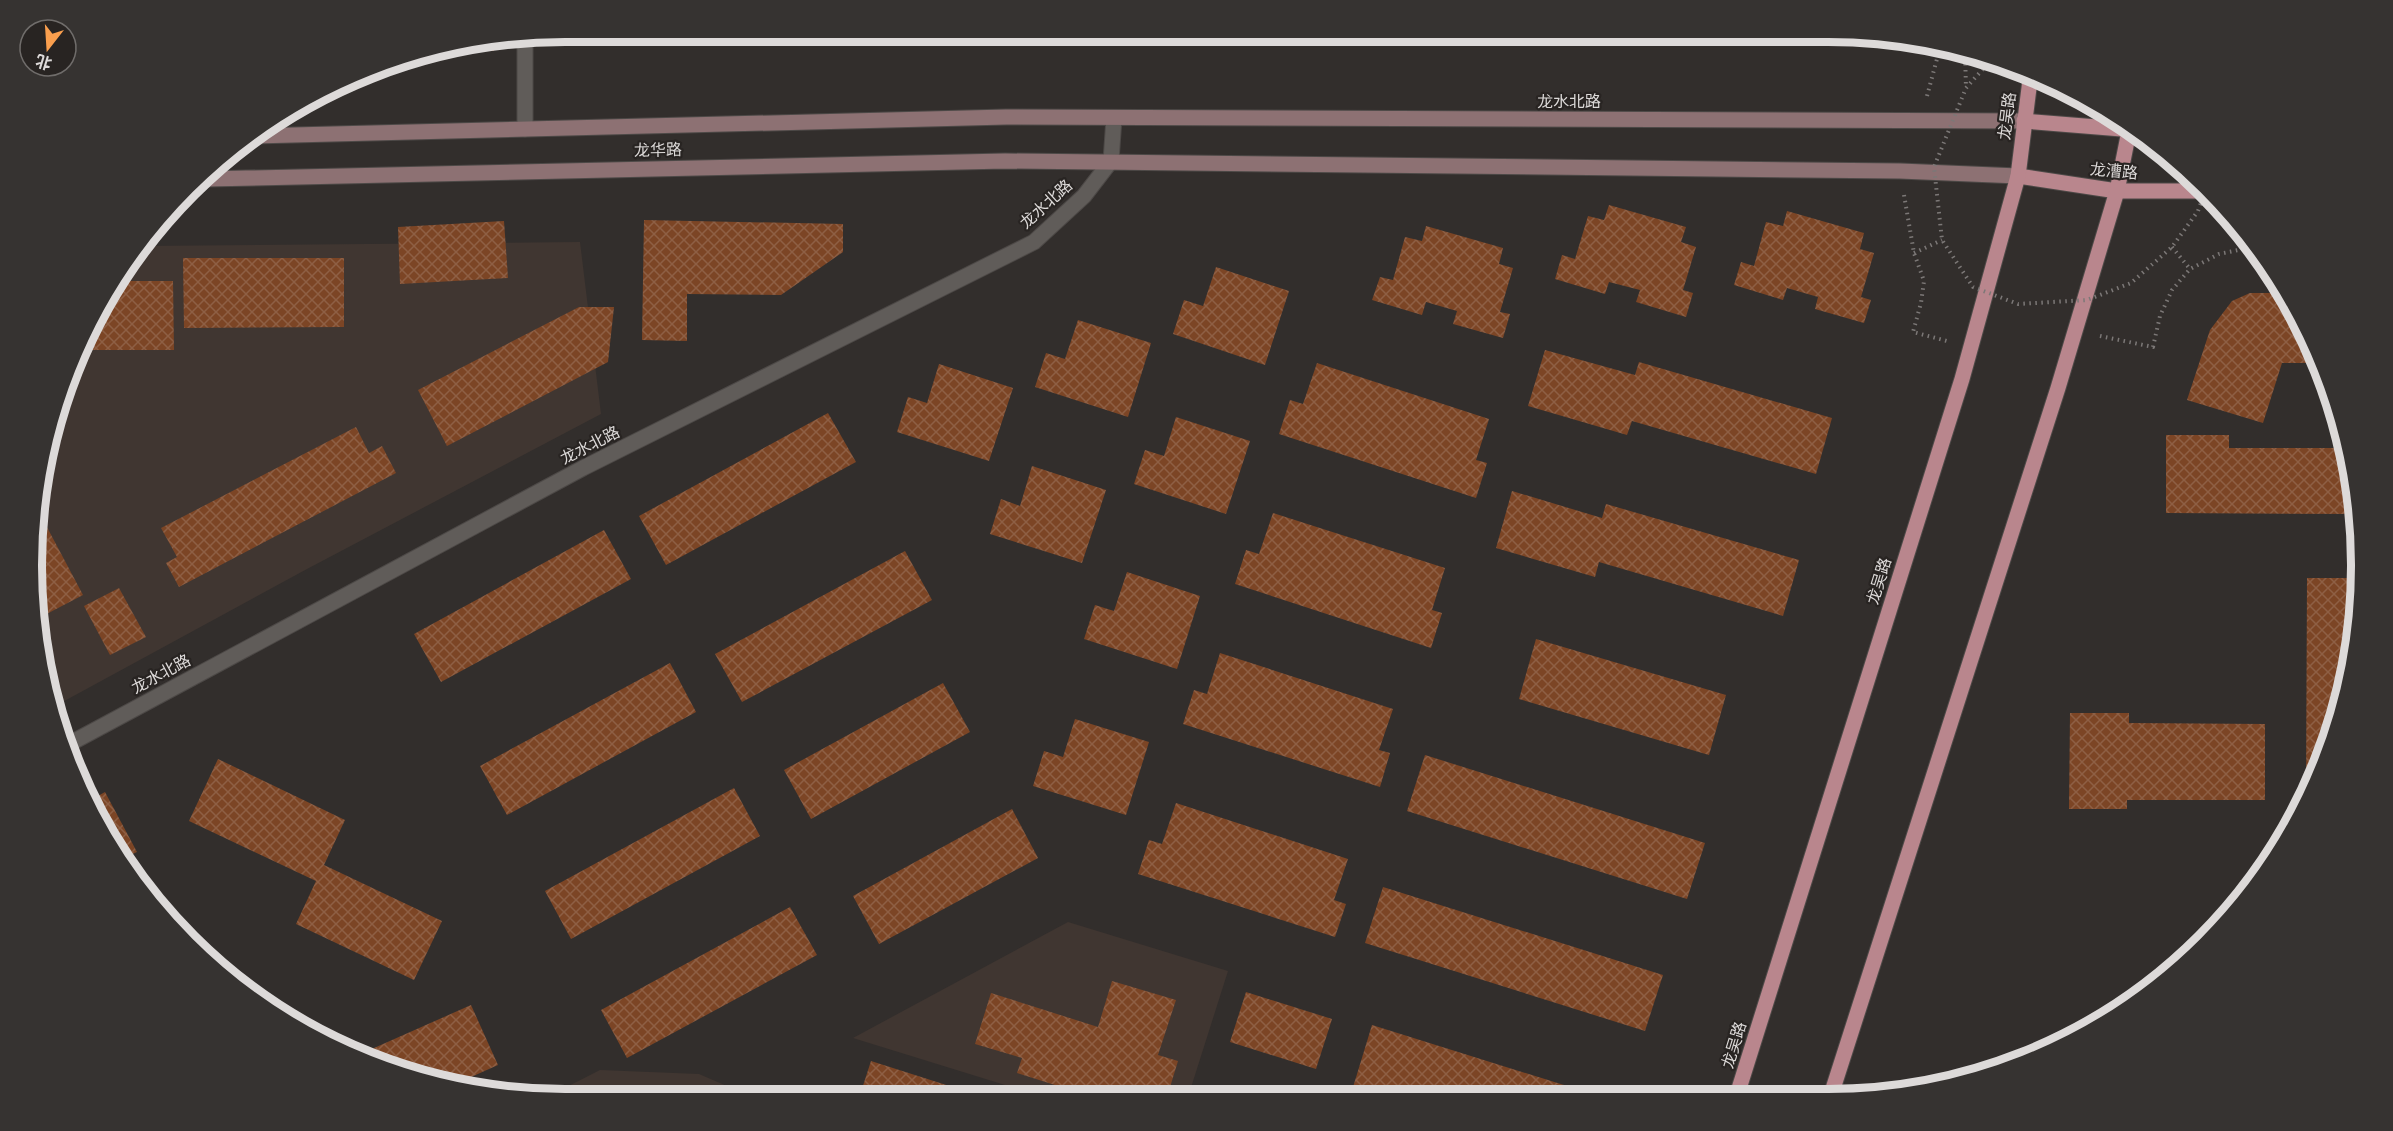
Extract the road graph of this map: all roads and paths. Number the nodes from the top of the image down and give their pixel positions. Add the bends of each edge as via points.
1 (525, 44) edge
2 (1938, 54) edge
3 (1965, 61) edge
4 (1985, 67) edge
5 (2029, 83) edge
6 (1966, 88) junction
7 (1006, 117) joint
8 (1114, 118) junction
9 (1920, 120) junction
10 (2024, 121) junction
11 (2113, 127) edge
12 (525, 129) junction
13 (267, 136) edge
14 (2129, 138) edge
15 (1111, 161) junction
16 (1900, 171) junction
17 (2018, 176) junction
18 (213, 179) edge
19 (2193, 190) edge
20 (2117, 192) junction
21 (2203, 200) edge
22 (1942, 240) junction
23 (2172, 247) junction
24 (2244, 249) edge
25 (1914, 253) junction
26 (2190, 269) junction
27 (2075, 331) junction
28 (1970, 348) junction
29 (73, 742) edge
30 (1739, 1089) edge
31 (1833, 1089) edge

1 - 12 street
2 - 9 path
3 - 6 path
4 - 6 path, bridge
5 - 10 main road, 龙吴路
6 - 22 path, bridge via 1934,167
7 - 8 main road, 龙水北路
7 - 12 main road, 龙华路
8 - 9 main road, 龙水北路
8 - 15 street
9 - 10 main road, 龙水北路
10 - 11 main road
10 - 17 main road, 龙吴路
12 - 13 main road, 龙华路
14 - 20 main road
15 - 16 main road
15 - 18 main road, 龙华路
15 - 29 street, 龙水北路 via 1084,196 1034,242 583,468
16 - 17 main road
16 - 25 path
17 - 20 main road, 龙漕路
17 - 28 main road, 龙吴路
19 - 20 main road, 龙漕路
20 - 27 main road
21 - 23 path, bridge
22 - 23 path, bridge via 1974,287 2018,304 2098,296 2131,283
22 - 25 path
23 - 26 path
24 - 26 path via 2219,254
25 - 28 path via 1924,281 1913,332
26 - 27 path via 2172,290 2160,316 2153,347
27 - 31 main road
28 - 30 main road, 龙吴路

